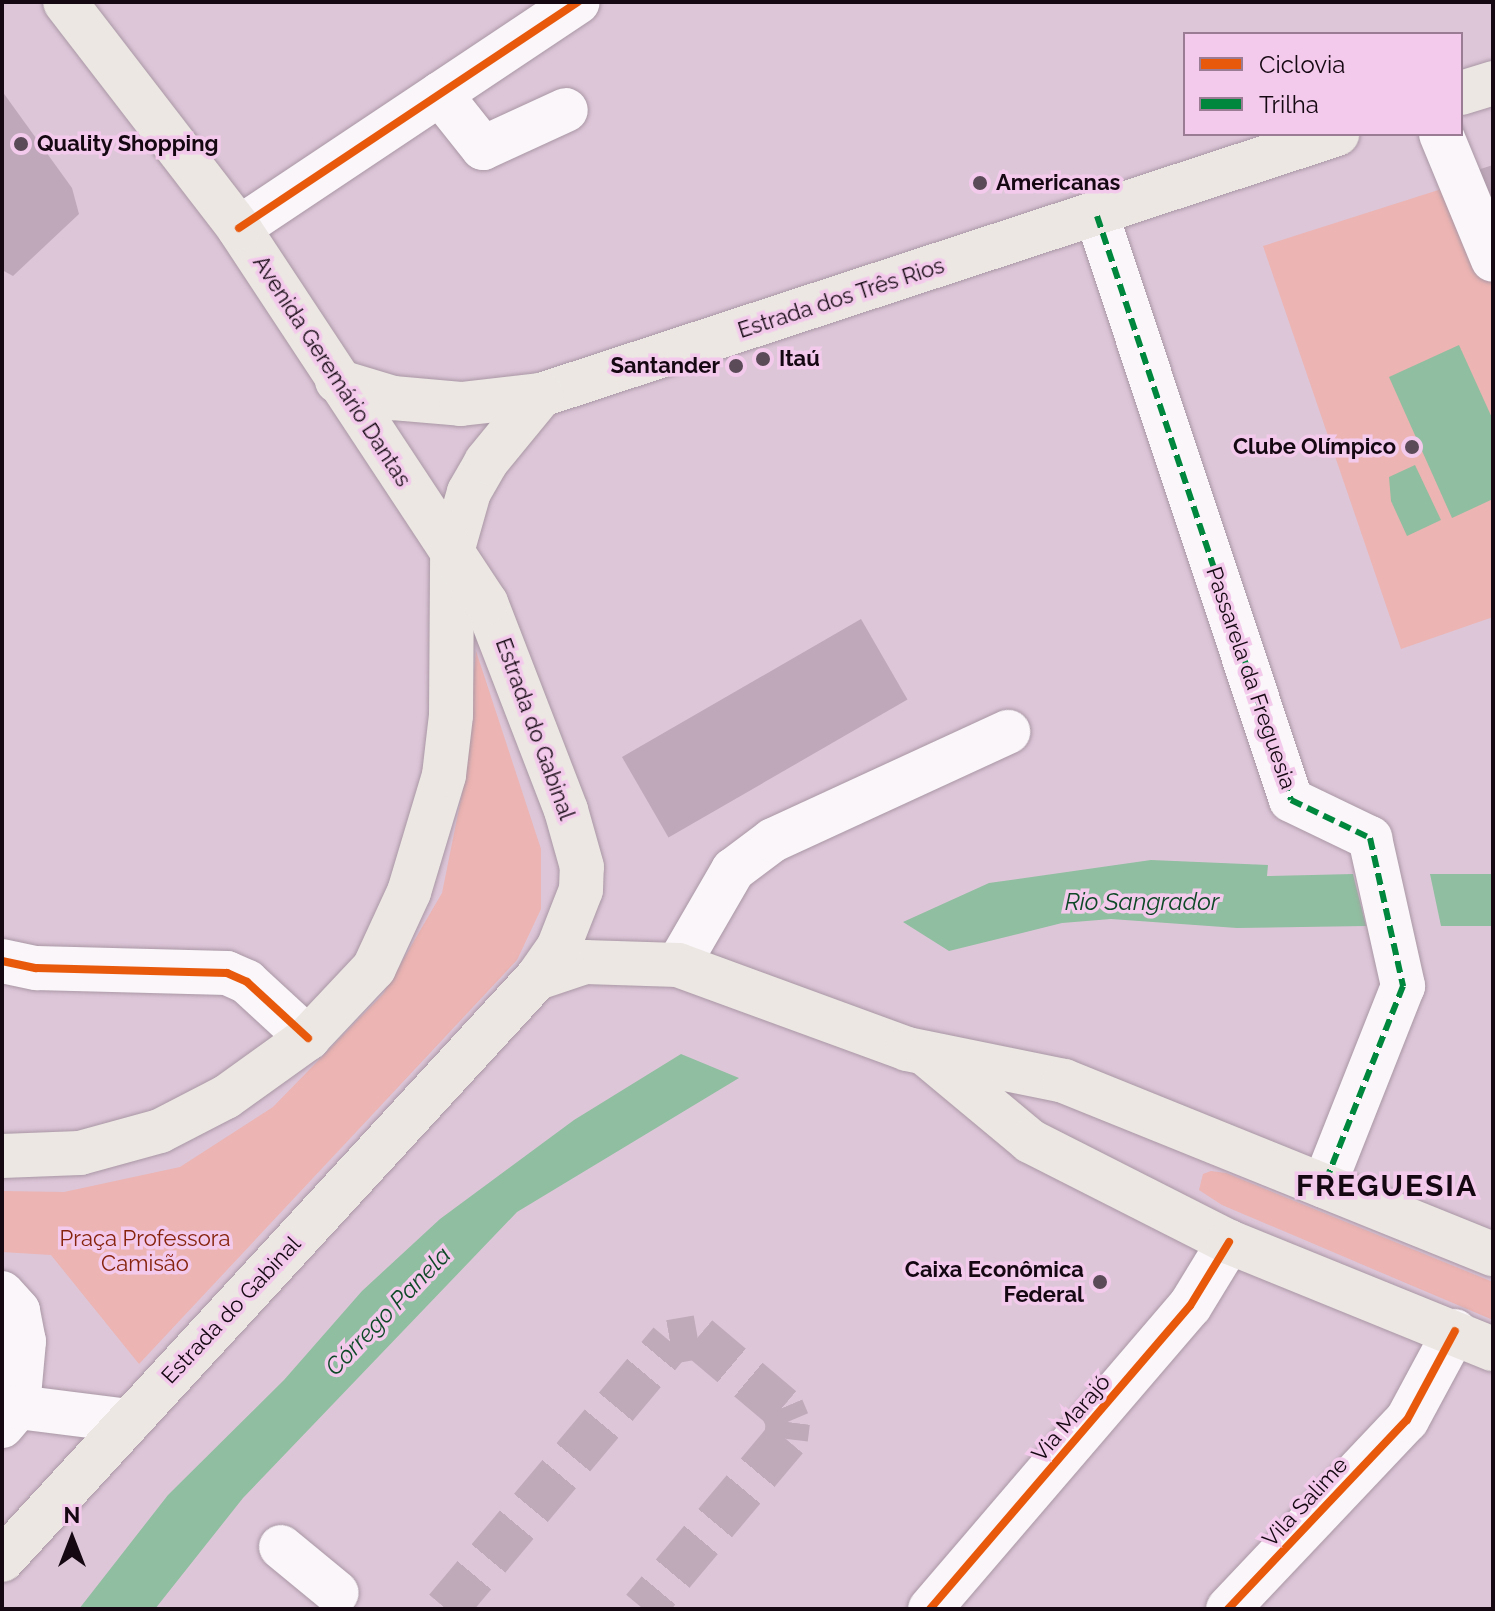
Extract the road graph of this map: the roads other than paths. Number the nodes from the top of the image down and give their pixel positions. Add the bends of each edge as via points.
1 (65, 2) edge
2 (578, 2) edge
3 (1493, 83) edge
4 (1463, 92) edge
5 (440, 94) junction
6 (566, 110) dead end
7 (1331, 136) edge
8 (1442, 136) edge
9 (1097, 216) junction
10 (239, 228) junction
11 (1493, 260) edge
12 (337, 381) junction
13 (541, 395) junction
14 (452, 552) junction
15 (1008, 732) dead end
16 (2, 961) edge
17 (678, 965) junction
18 (537, 978) junction
19 (308, 1038) junction
20 (926, 1055) junction
21 (2, 1156) edge
22 (1324, 1186) junction
23 (1229, 1242) junction
24 (1493, 1254) edge
25 (2, 1293) edge
26 (1474, 1340) edge
27 (10, 1417) edge
28 (129, 1421) junction
29 (281, 1547) dead end
30 (2, 1560) edge
31 (337, 1593) dead end
32 (930, 1609) edge
33 (1228, 1609) edge

1 - 10 main road, Avenida Geremário Dantas
2 - 5 street
3 - 4 main road
5 - 6 street via 483,148
5 - 10 street
7 - 9 main road, Estrada dos Três Rios
8 - 11 street
9 - 13 main road, Estrada dos Três Rios
9 - 22 street, Passarela da Freguesia via 1291,800 1370,838 1403,986
10 - 12 main road, Avenida Geremário Dantas
12 - 13 main road, Estrada dos Três Rios via 393,398 461,404
12 - 14 main road, Avenida Geremário Dantas
13 - 14 main road via 475,482
14 - 18 main road, Estrada do Gabinal via 486,603 506,649 582,867 576,908
14 - 19 main road via 451,715 444,775 409,892 382,955 364,982
15 - 17 street via 773,840 733,870
16 - 19 street via 36,968 227,973 247,982
17 - 18 main road via 585,962
17 - 20 main road
18 - 28 main road, Estrada do Gabinal
19 - 21 main road via 226,1097 160,1131 80,1153
20 - 22 main road via 1064,1081
20 - 23 main road via 1030,1141
22 - 24 main road
23 - 26 main road
23 - 32 street, Via Marajó via 1190,1306
25 - 27 street via 18,1311 24,1341
26 - 33 street, Vila Salime via 1407,1420
27 - 28 street
28 - 30 main road, Estrada do Gabinal
29 - 31 street

